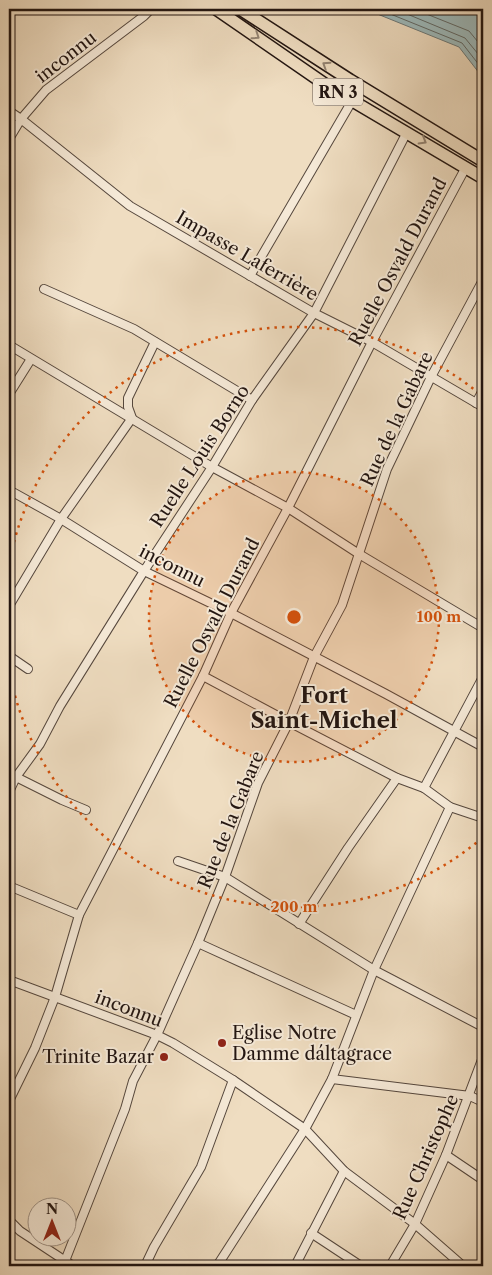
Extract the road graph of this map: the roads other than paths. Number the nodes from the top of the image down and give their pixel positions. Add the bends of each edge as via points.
1 (151, 9) edge
2 (216, 9) edge
3 (240, 9) edge
4 (352, 100) junction
5 (9, 112) edge
6 (21, 119) junction
7 (407, 132) junction
8 (9, 139) edge
9 (483, 161) edge
10 (466, 167) junction
11 (483, 178) edge
12 (250, 276) junction
13 (483, 280) edge
14 (44, 289) dead end
15 (314, 313) junction
16 (155, 342) junction
17 (372, 342) junction
18 (9, 345) edge
19 (32, 359) junction
20 (431, 377) junction
21 (483, 390) edge
22 (9, 394) edge
23 (252, 400) junction
24 (480, 405) edge
25 (132, 418) junction
26 (212, 466) junction
27 (9, 490) edge
28 (288, 508) junction
29 (61, 520) junction
30 (359, 554) junction
31 (144, 571) junction
32 (9, 606) edge
33 (231, 613) junction
34 (483, 628) edge
35 (9, 656) edge
36 (314, 657) junction
37 (28, 669) dead end
38 (203, 676) junction
39 (483, 677) edge
40 (289, 722) junction
41 (455, 732) junction
42 (483, 747) edge
43 (16, 777) junction
44 (397, 778) junction
45 (424, 788) junction
46 (9, 792) edge
47 (450, 806) junction
48 (86, 810) dead end
49 (483, 818) edge
50 (178, 861) dead end
51 (225, 877) junction
52 (9, 886) edge
53 (79, 915) junction
54 (299, 924) junction
55 (198, 943) junction
56 (374, 970) junction
57 (9, 980) edge
58 (55, 997) junction
59 (356, 1015) junction
60 (483, 1027) edge
61 (157, 1035) junction
62 (483, 1057) edge
63 (233, 1080) junction
64 (332, 1080) junction
65 (470, 1096) junction
66 (9, 1102) edge
67 (483, 1102) edge
68 (305, 1129) junction
69 (446, 1154) junction
70 (344, 1171) junction
71 (483, 1180) edge
72 (9, 1220) edge
73 (415, 1224) junction
74 (312, 1233) junction
75 (64, 1264) edge
76 (73, 1266) edge
77 (145, 1266) edge
78 (218, 1266) edge
79 (295, 1266) edge
80 (360, 1266) edge
81 (390, 1266) edge
82 (463, 1266) edge

1 - 6 street, inconnu via 46,90
2 -> 4 main road, RN 3
9 -> 3 main road, RN 3
4 - 7 main road, RN 3
4 - 12 street
5 - 6 street, Impasse Laferrière
6 - 8 street, inconnu
6 - 12 street, Impasse Laferrière via 130,206
7 -> 10 main road, RN 3
7 - 15 street, Ruelle Louis Borno
10 - 11 main road, RN 3
10 - 17 street, Ruelle Osvald Durand
12 - 15 street, Impasse Laferrière
13 - 20 street, Rue de la Gabare
14 - 16 street via 134,329
15 - 17 street, Impasse Laferrière
15 - 23 street, Ruelle Louis Borno
16 - 23 street
16 - 25 street via 128,398
17 - 20 street, Impasse Laferrière
17 - 28 street, Ruelle Osvald Durand
18 - 19 street
19 - 22 street
19 - 25 street
20 - 24 street, Impasse Laferrière
20 - 30 street, Rue de la Gabare via 387,469
21 - 24 street
23 - 26 street, Ruelle Louis Borno
25 - 26 street
25 - 29 street
26 - 28 street
26 - 31 street, Ruelle Louis Borno
27 - 29 street, inconnu
28 - 30 street
28 - 33 street, Ruelle Osvald Durand
29 - 31 street, inconnu
29 - 32 street
30 - 34 street
30 - 36 street, Rue de la Gabare via 342,605
31 - 33 street, inconnu
31 - 43 street, Ruelle Louis Borno via 40,744
33 - 36 street, inconnu
33 - 38 street, Ruelle Osvald Durand
35 - 37 street
36 - 40 street, Rue de la Gabare
36 - 41 street, inconnu
38 - 40 street
38 - 53 street, Ruelle Osvald Durand
39 - 41 street
40 - 44 street
40 - 51 street, Rue de la Gabare via 258,783
41 - 42 street, inconnu
41 - 45 street
43 - 46 street, Ruelle Louis Borno
43 - 48 street
44 - 45 street
44 - 54 street
45 - 47 street
47 - 49 street
47 - 56 street
50 - 51 street
51 - 54 street
51 - 55 street, Rue de la Gabare
52 - 53 street
53 - 58 street, Ruelle Osvald Durand
54 - 56 street
55 - 59 street
55 - 61 street, Rue de la Gabare
56 - 59 street
56 - 60 street
57 - 58 street, inconnu
58 - 61 street, inconnu
58 - 66 street, Ruelle Osvald Durand
59 - 64 street
61 - 63 street, inconnu
61 - 75 street, Rue de la Gabare via 134,1081
62 - 65 street, Rue Christophe
63 - 68 street, inconnu
63 - 77 street via 201,1167
64 - 65 street
64 - 68 street
65 - 67 street
65 - 69 street, Rue Christophe
68 - 70 street, inconnu
68 - 78 street
69 - 71 street
69 - 73 street, Rue Christophe
70 - 73 street, inconnu
70 - 74 street
72 - 75 street
73 - 81 street, Rue Christophe
73 - 82 street, inconnu
74 - 79 street
74 - 80 street
75 - 76 street

